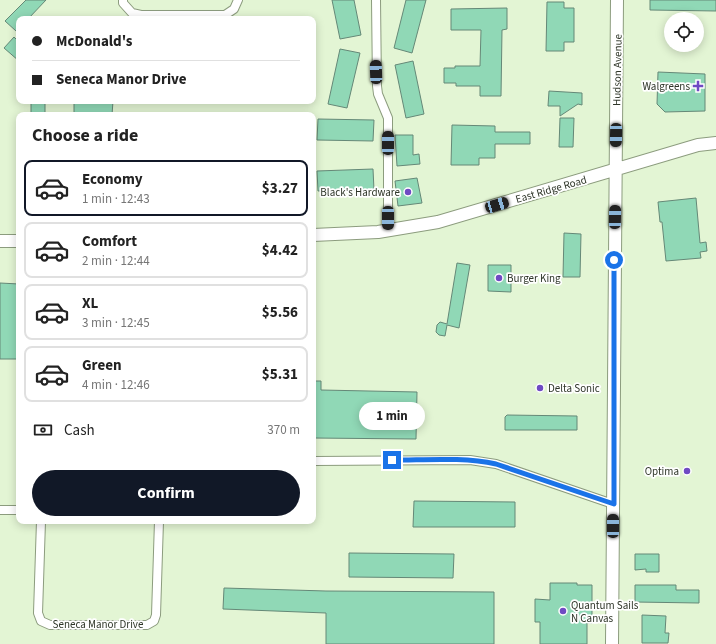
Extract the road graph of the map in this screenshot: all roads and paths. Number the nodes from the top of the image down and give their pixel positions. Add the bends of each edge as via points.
1 (123, 0) edge
2 (238, 0) edge
3 (376, 0) edge
4 (617, 0) edge
5 (716, 143) edge
6 (616, 171) junction
7 (388, 230) junction
8 (316, 235) edge
9 (0, 241) edge
10 (16, 241) edge
11 (316, 461) edge
12 (614, 504) junction
13 (0, 510) edge
14 (16, 510) edge
15 (41, 524) edge
16 (159, 524) edge
17 (612, 644) edge

1 - 2 street via 132,13 141,15 225,15 234,9
3 - 7 street via 377,86 388,118
4 - 6 main road, Hudson Avenue
5 - 6 main road, East Ridge Road via 698,145
6 - 7 main road, East Ridge Road via 448,219
6 - 12 main road, Hudson Avenue
7 - 8 main road, East Ridge Road
9 - 10 main road
11 - 12 street via 484,462
12 - 17 main road, Hudson Avenue
13 - 14 street
15 - 16 street, Seneca Manor Drive via 38,613 41,621 50,625 132,625 154,622

